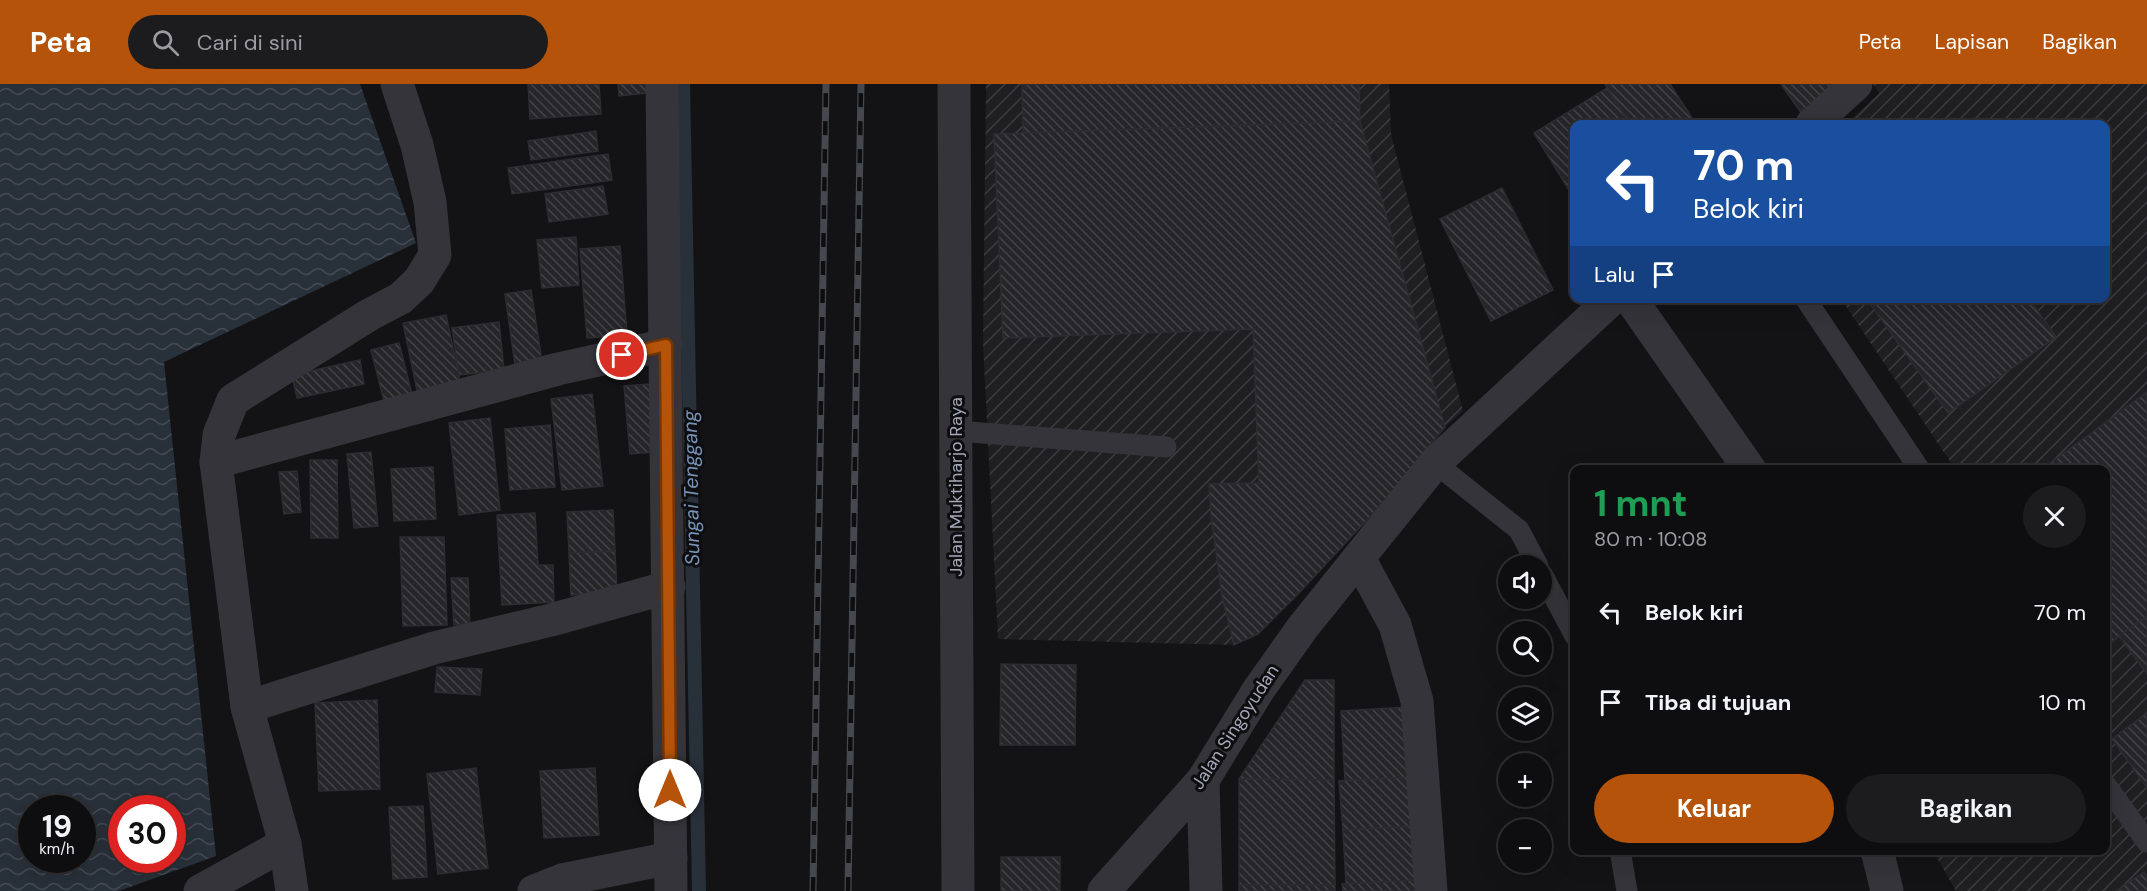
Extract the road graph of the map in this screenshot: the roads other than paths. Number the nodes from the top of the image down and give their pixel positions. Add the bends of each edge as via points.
1 (398, 84) edge
2 (662, 84) edge
3 (954, 84) edge
4 (1856, 84) edge
5 (1816, 120) edge
6 (1608, 303) edge
7 (1633, 303) edge
8 (1808, 303) edge
9 (666, 345) junction
10 (956, 431) junction
11 (1166, 447) dead end
12 (216, 462) junction
13 (1435, 463) junction
14 (1747, 465) edge
15 (1917, 465) edge
16 (1532, 555) edge
17 (1359, 558) junction
18 (669, 587) junction
19 (1552, 593) edge
20 (1570, 627) edge
21 (247, 707) junction
22 (1203, 780) junction
23 (2110, 791) edge
24 (2147, 842) edge
25 (285, 844) junction
26 (1621, 855) edge
27 (1878, 855) edge
28 (671, 858) junction
29 (200, 891) edge
30 (292, 891) edge
31 (534, 891) edge
32 (671, 891) edge
33 (958, 891) edge
34 (1104, 891) edge
35 (1206, 891) edge
36 (1431, 891) edge
37 (1627, 891) edge
38 (1887, 891) edge

1 - 12 street via 430,202 435,255 418,281 400,298 233,400 219,435
2 - 9 street
3 - 10 street, Jalan Muktiharjo Raya
4 - 5 street
6 - 13 street, Jalan Singoyudan
7 - 14 street
8 - 15 lane
9 - 12 street via 558,369
9 - 18 street
10 - 11 lane
10 - 33 street, Jalan Muktiharjo Raya
12 - 21 street
13 - 16 lane via 1519,531
13 - 17 street, Jalan Singoyudan
17 - 22 street, Jalan Singoyudan via 1259,689
17 - 36 street via 1395,626 1417,701
18 - 21 street via 444,646
18 - 28 street
19 - 20 lane
21 - 25 street
22 - 34 street, Jalan Singoyudan
22 - 35 street
23 - 24 lane
25 - 29 street
25 - 30 street
26 - 37 lane
27 - 38 street
28 - 31 street via 562,880
28 - 32 street

